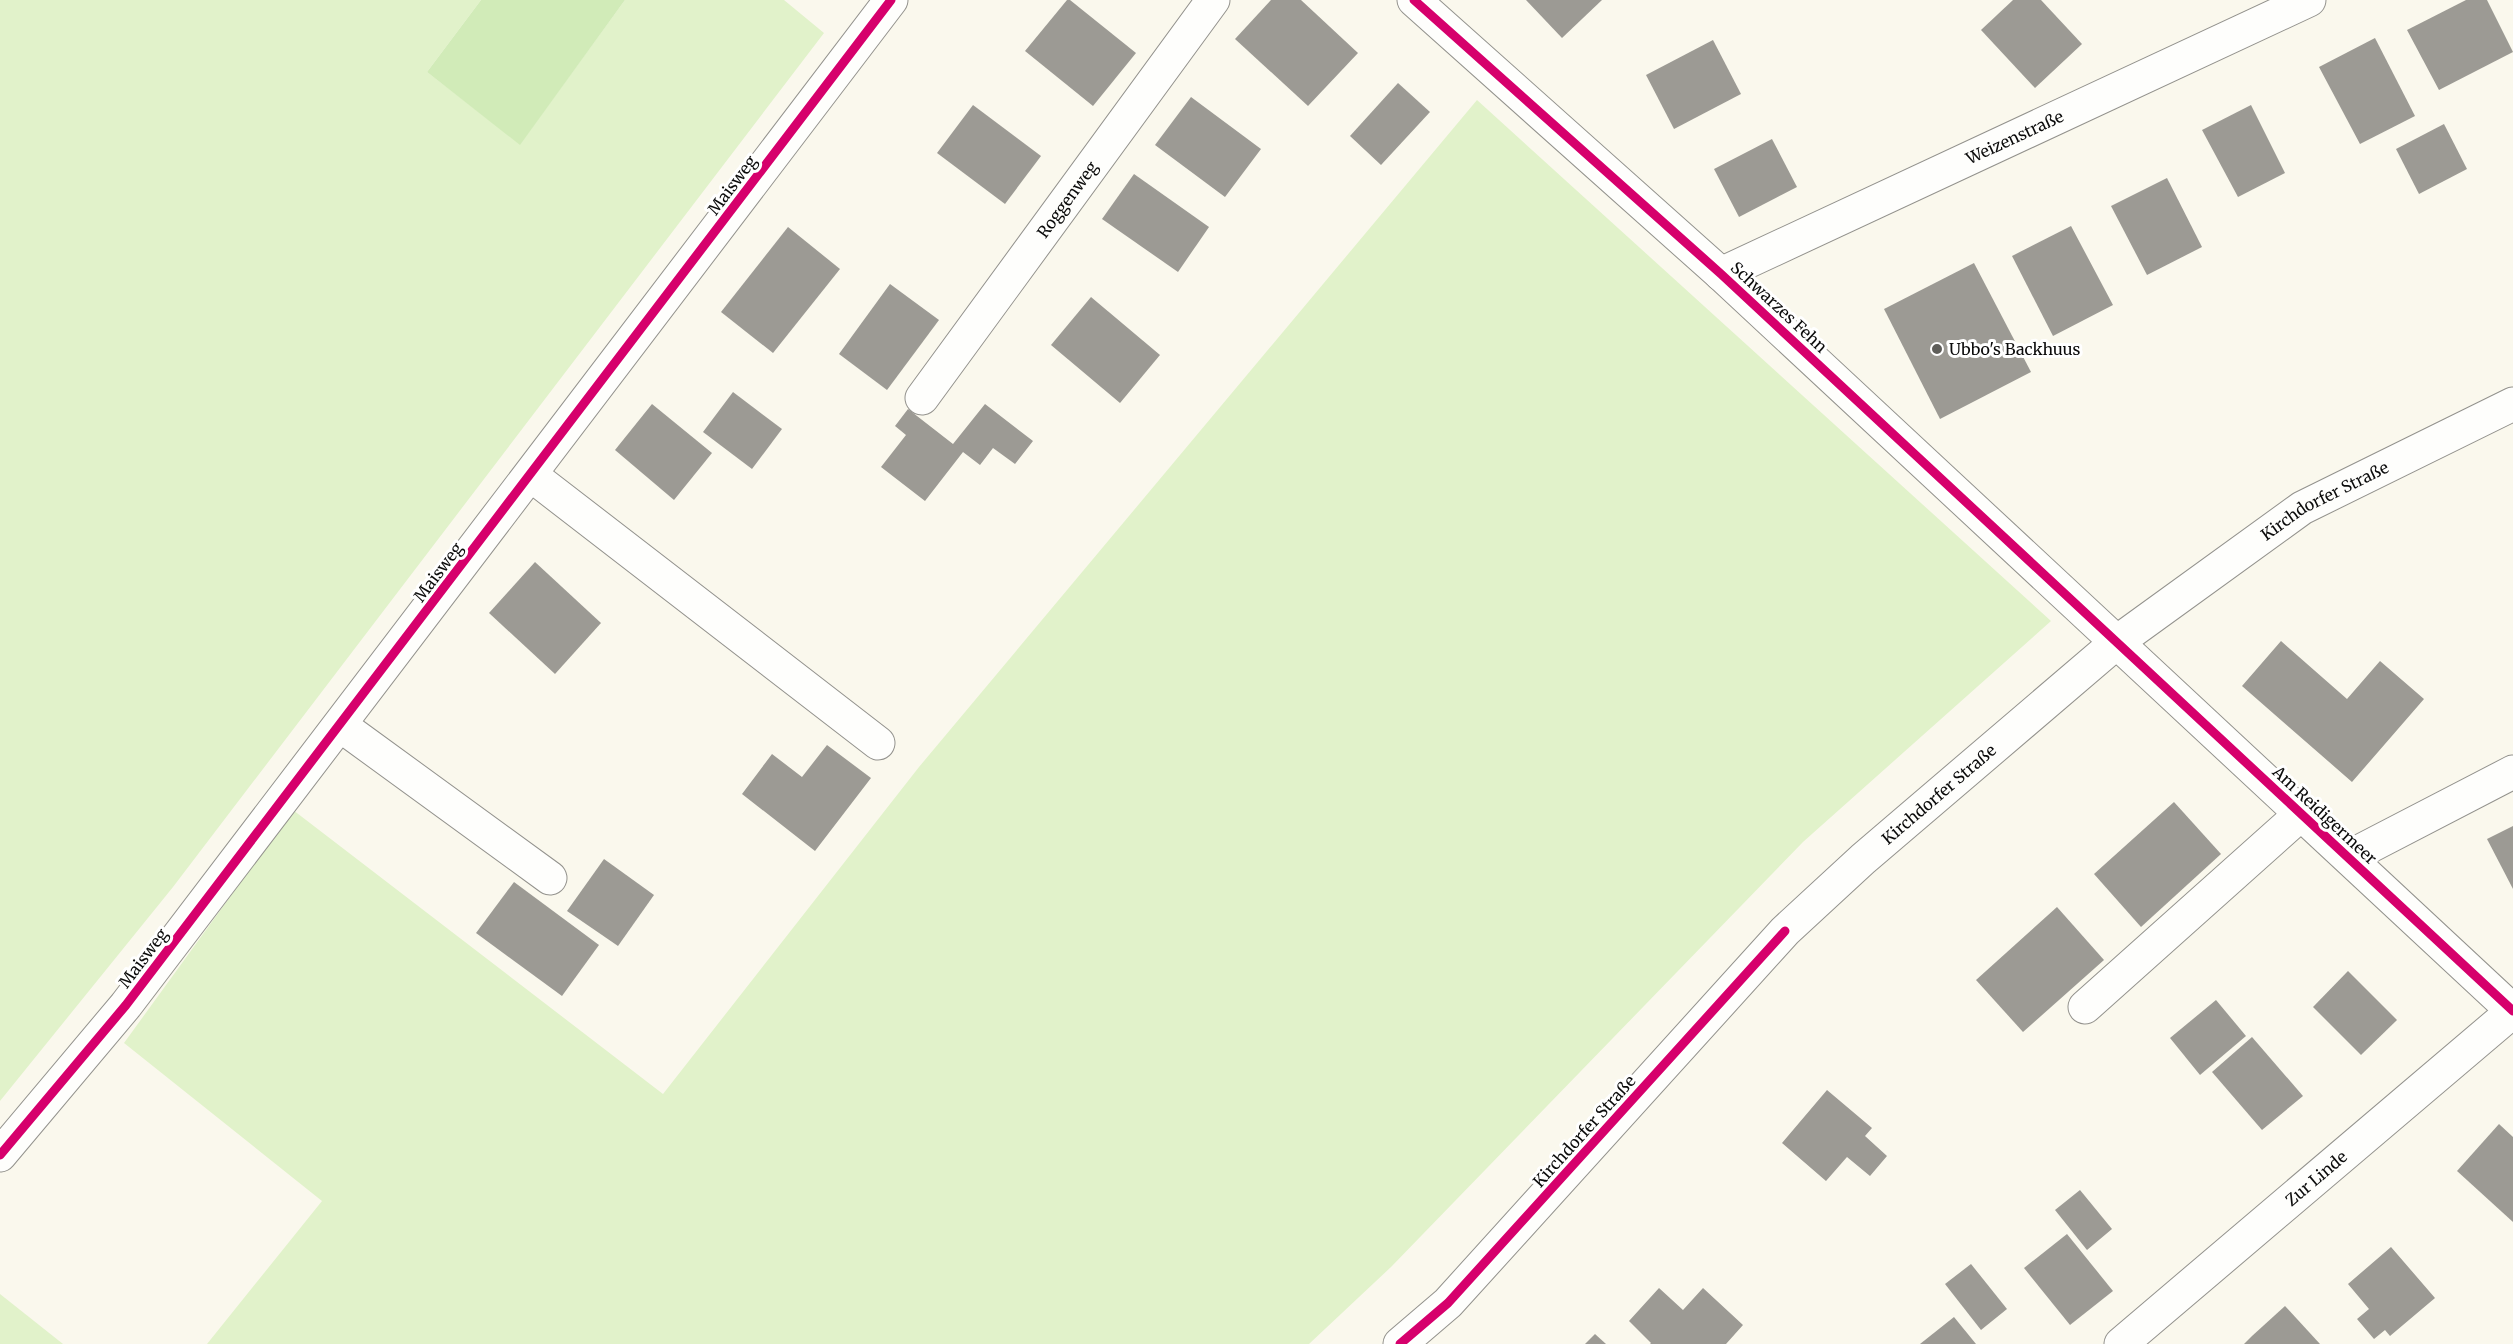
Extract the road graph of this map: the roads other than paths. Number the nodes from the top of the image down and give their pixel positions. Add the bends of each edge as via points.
1 (891, 0) edge
2 (1213, 0) edge
3 (1414, 0) edge
4 (2309, 0) edge
5 (1721, 274) junction
6 (922, 398) dead end
7 (2513, 404) edge
8 (531, 475) junction
9 (2117, 642) junction
10 (340, 725) junction
11 (878, 743) dead end
12 (2513, 772) edge
13 (2301, 814) junction
14 (2349, 856) junction
15 (550, 878) dead end
16 (2085, 1007) dead end
17 (2513, 1011) edge
18 (0, 1155) edge
19 (1400, 1344) edge
20 (2121, 1344) edge

1 - 8 street, Maisweg
2 - 6 street, Roggenweg
3 - 5 street, Schwarzes Fehn
4 - 5 street, Weizenstraße
5 - 9 street, Schwarzes Fehn
7 - 9 street, Kirchdorfer Straße via 2302,508
8 - 10 street, Maisweg
8 - 11 street
9 - 13 street, Am Reidigermeer
9 - 19 street, Kirchdorfer Straße via 1863,859 1785,932 1448,1303
10 - 15 street
10 - 18 street, Maisweg via 126,1005
12 - 14 street
13 - 14 street, Am Reidigermeer
13 - 16 street
14 - 17 street, Am Reidigermeer
17 - 20 street, Zur Linde

